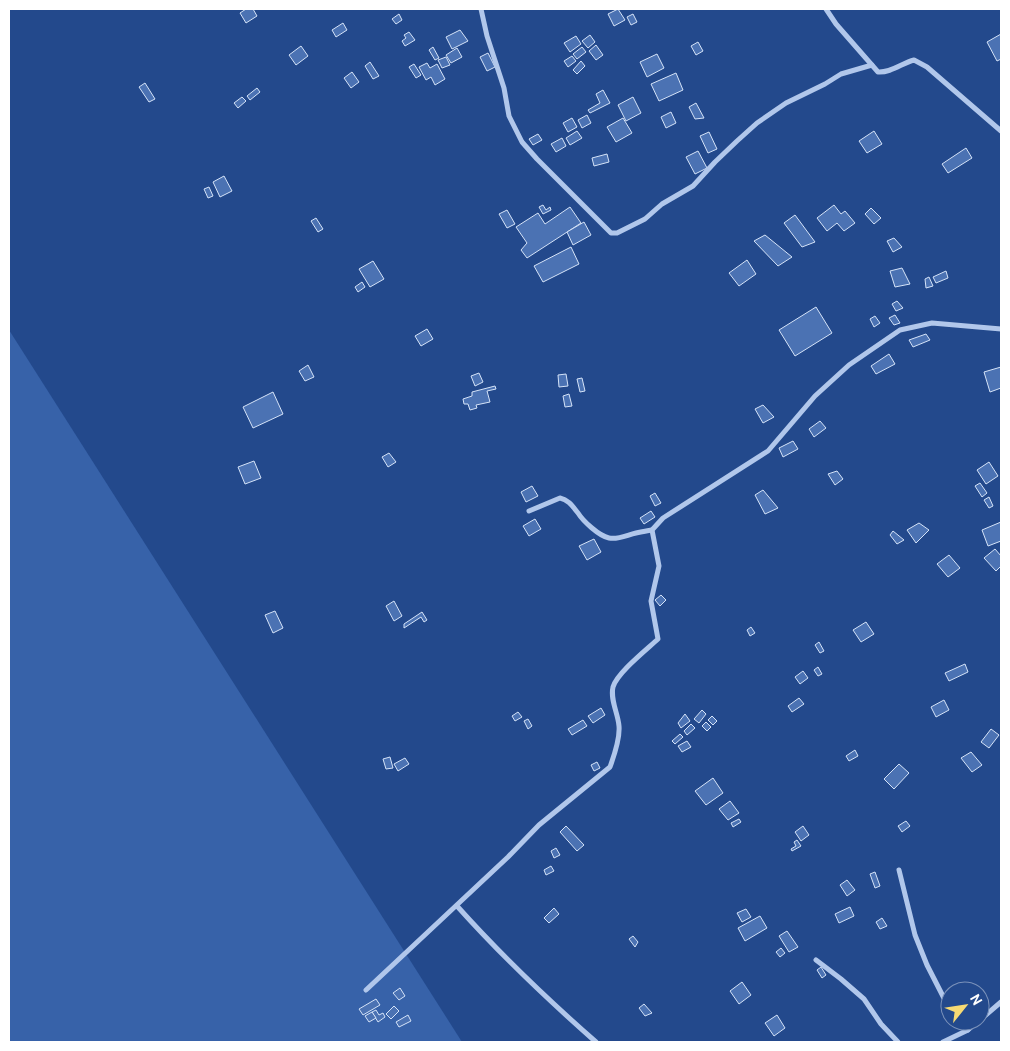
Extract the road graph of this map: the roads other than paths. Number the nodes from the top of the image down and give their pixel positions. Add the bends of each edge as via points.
1 (481, 9) edge
2 (826, 9) edge
3 (872, 65) junction
4 (1001, 130) edge
5 (1001, 329) edge
6 (529, 511) dead end
7 (652, 530) junction
8 (899, 870) dead end
9 (457, 906) junction
10 (816, 960) dead end
11 (366, 990) dead end
12 (940, 990) edge
13 (1001, 1002) edge
14 (990, 1011) edge
15 (966, 1031) edge
16 (596, 1042) edge
17 (898, 1042) edge
18 (943, 1042) edge

1 - 3 street via 509,116 522,142 611,233 644,219 693,186 757,123 786,103 841,74
2 - 3 street
3 - 4 street via 878,72 886,73 906,62 914,60 921,63
5 - 7 street via 932,323 900,330 849,366 815,396 768,451 663,518
6 - 7 street via 560,498 565,499 594,530 608,538
7 - 9 street via 659,566 651,601 658,639 620,675 614,687 612,698 620,727 610,767 539,825
8 - 12 street via 915,935
9 - 11 street
9 - 16 street via 485,938
10 - 17 street via 864,998
13 - 14 street
15 - 18 street

